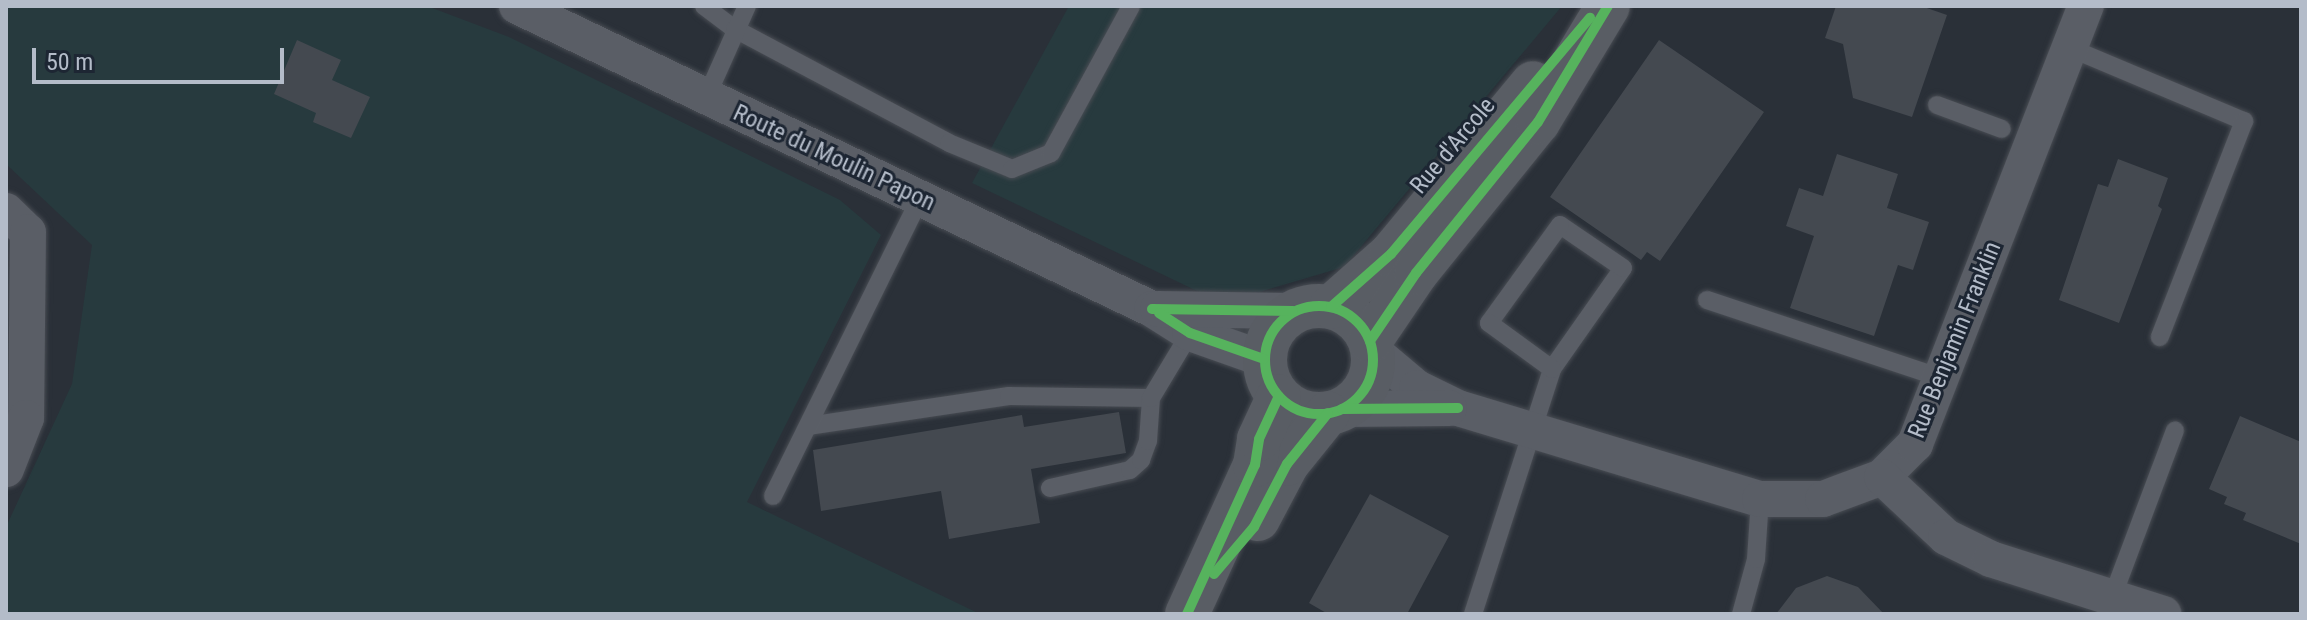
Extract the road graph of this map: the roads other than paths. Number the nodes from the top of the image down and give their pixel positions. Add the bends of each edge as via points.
1 (517, 6) edge
2 (704, 6) edge
3 (747, 6) edge
4 (1131, 6) edge
5 (1601, 6) edge
6 (1608, 6) edge
7 (2086, 6) edge
8 (735, 29) junction
9 (2070, 48) junction
10 (706, 98) junction
11 (1937, 105) dead end
12 (2002, 129) dead end
13 (920, 198) junction
14 (6, 211) edge
15 (1707, 300) dead end
16 (1152, 309) junction
17 (1312, 309) junction
18 (1190, 333) junction
19 (2160, 337) dead end
20 (1371, 346) junction
21 (1552, 369) junction
22 (1272, 378) junction
23 (1941, 378) junction
24 (1151, 398) junction
25 (1458, 408) junction
26 (1335, 411) junction
27 (808, 426) junction
28 (1531, 430) junction
29 (2175, 430) dead end
30 (6, 469) edge
31 (1882, 477) junction
32 (1050, 488) dead end
33 (773, 496) dead end
34 (1760, 499) junction
35 (2112, 598) junction
36 (1193, 603) edge
37 (1473, 614) edge
38 (1741, 614) edge
39 (2163, 614) edge

1 - 10 street, Route du Moulin Papon
2 - 8 lane
3 - 8 lane
4 - 8 lane via 1051,153 1012,169 949,143
5 - 17 main road, Rue d'Arcole via 1391,254
6 - 20 main road, Rue d'Arcole via 1538,122 1416,273
7 - 9 street, Rue Benjamin Franklin
8 - 10 lane
9 - 19 lane via 2244,121
9 - 23 street, Rue Benjamin Franklin
10 - 13 street, Route du Moulin Papon
11 - 12 lane
13 - 16 street, Route du Moulin Papon
13 - 27 lane
14 - 30 street via 28,232 26,418
15 - 23 lane
16 - 17 street, Route du Moulin Papon
16 - 18 street, Route du Moulin Papon
17 - 20 main road via 1361,325
17 - 22 main road via 1273,332
18 - 22 street, Route du Moulin Papon
18 - 24 lane
20 - 25 street via 1417,388
20 - 26 main road via 1367,385
21 - 21 lane via 1623,268 1560,225 1489,323
21 - 28 lane
22 - 26 main road via 1293,408
22 - 36 main road
23 - 31 street, Rue Benjamin Franklin via 1915,444
24 - 27 lane via 1009,396
24 - 32 lane via 1148,441 1141,460 1130,470
25 - 26 street
25 - 28 street, Rue Benjamin Franklin
26 - 36 main road via 1287,464 1254,527
27 - 33 lane
28 - 34 street, Rue Benjamin Franklin
28 - 37 lane
29 - 35 lane
31 - 34 street, Rue Benjamin Franklin via 1823,499
31 - 35 street via 1946,537 1991,559
34 - 38 lane via 1756,559
35 - 39 street

